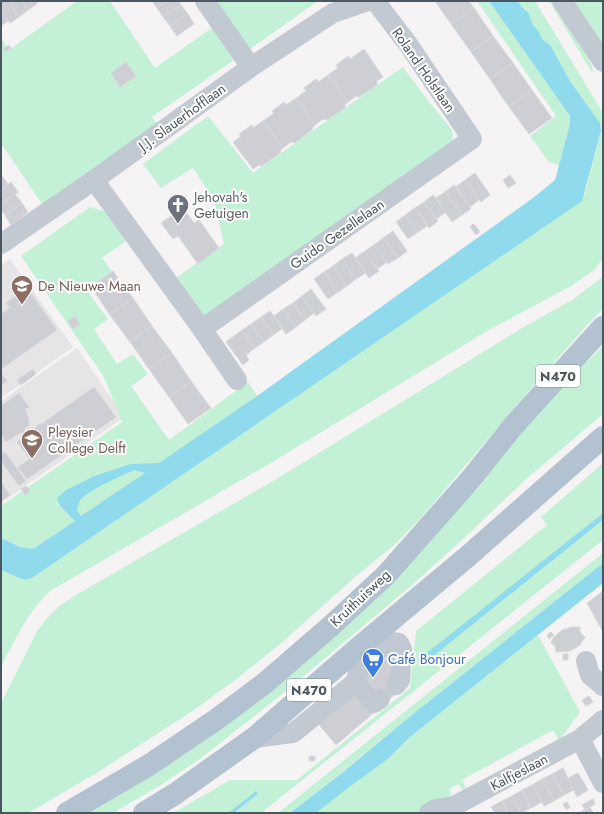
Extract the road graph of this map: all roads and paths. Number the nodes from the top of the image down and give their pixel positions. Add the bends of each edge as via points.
1 (205, 1) edge
2 (368, 1) edge
3 (375, 1) edge
4 (562, 1) edge
5 (603, 62) edge
6 (251, 67) junction
7 (472, 140) joint
8 (94, 180) junction
9 (1, 244) edge
10 (603, 327) edge
11 (202, 329) junction
12 (237, 380) dead end
13 (603, 438) edge
14 (586, 661) dead end
15 (357, 665) junction
16 (396, 685) dead end
17 (603, 686) edge
18 (380, 700) dead end
19 (603, 720) edge
20 (254, 738) junction
21 (580, 739) junction
22 (603, 782) edge
23 (456, 810) edge
24 (67, 813) edge
25 (144, 813) edge
26 (429, 813) edge

1 - 6 street
2 - 6 street, J.J. Slauerhofflaan via 333,13
3 - 7 street, Roland Holstlaan via 408,44
4 - 5 street
6 - 8 street, J.J. Slauerhofflaan
7 - 11 street, Guido Gezellelaan
8 - 9 street, J.J. Slauerhofflaan
8 - 11 street
10 - 24 main road, Kruithuisweg / N470 via 386,575 332,625 265,683 217,719 149,765
11 - 12 street
13 - 15 main road, N470 via 467,557
14 - 17 street via 590,675
15 - 16 street via 385,644 398,643 402,649 400,680
15 - 18 street via 374,703
15 - 20 main road, N470
15 - 20 street via 293,734
19 - 21 street, Kalfjeslaan
20 - 25 main road, N470
21 - 22 street
21 - 23 street, Kalfjeslaan
23 - 26 street, Kalfjeslaan via 436,809

